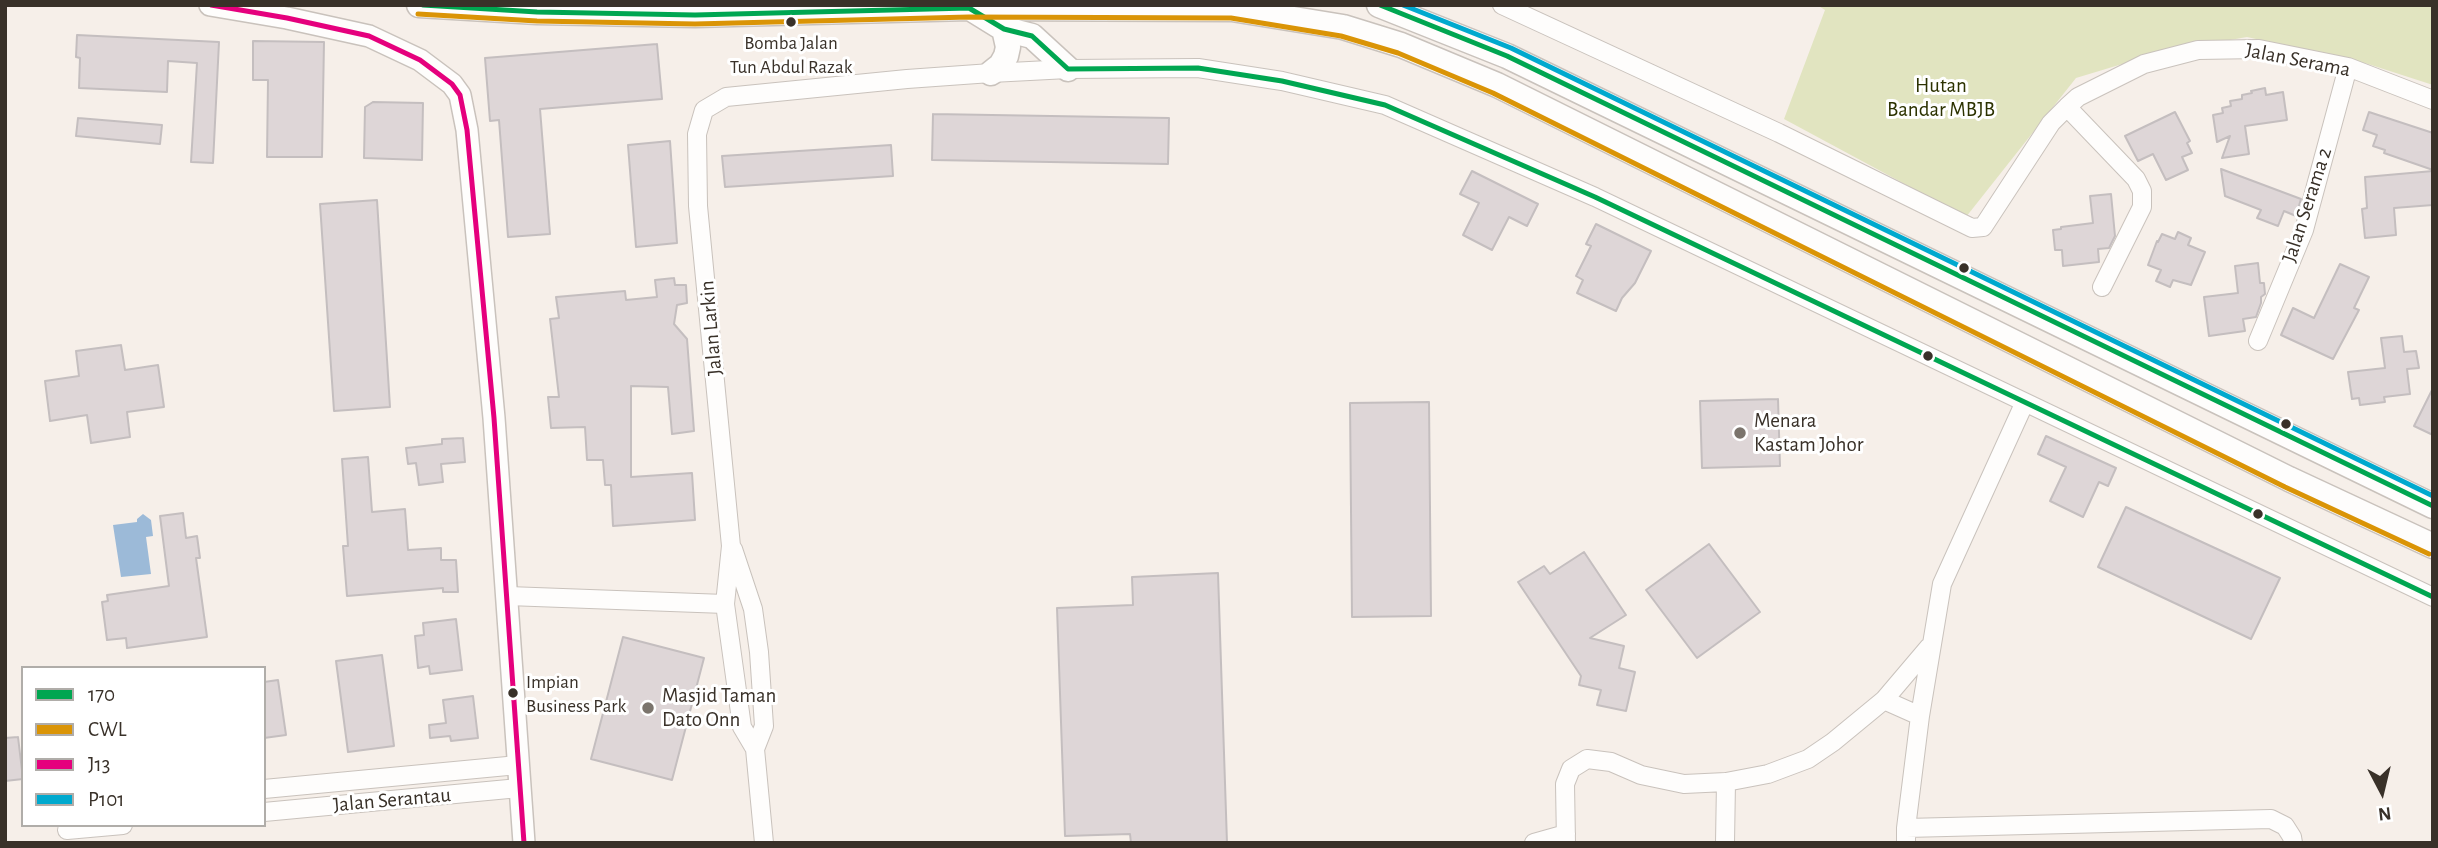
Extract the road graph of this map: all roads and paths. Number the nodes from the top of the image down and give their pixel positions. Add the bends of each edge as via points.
1 (210, 5) edge
2 (419, 5) edge
3 (1379, 5) edge
4 (1502, 5) edge
5 (970, 8) junction
6 (1004, 29) junction
7 (2348, 67) junction
8 (1068, 69) junction
9 (991, 73) junction
10 (2433, 100) edge
11 (2067, 107) junction
12 (2102, 287) dead end
13 (2258, 341) dead end
14 (2024, 404) junction
15 (2433, 506) edge
16 (732, 546) junction
17 (2433, 546) edge
18 (508, 596) junction
19 (2433, 597) edge
20 (724, 604) junction
21 (1929, 648) junction
22 (760, 663) junction
23 (1884, 700) junction
24 (1920, 716) junction
25 (755, 749) junction
26 (518, 765) junction
27 (1726, 782) junction
28 (519, 788) junction
29 (266, 789) edge
30 (266, 812) edge
31 (101, 827) edge
32 (67, 830) dead end
33 (1906, 836) edge
34 (1566, 839) edge
35 (524, 843) edge
36 (764, 843) edge
37 (1534, 843) edge
38 (1725, 843) edge
39 (2293, 843) edge

1 - 18 main road via 369,36 420,60 460,95 475,213
2 - 5 highway via 695,15
3 - 15 highway via 1507,56
4 - 11 street, Jalan Serama via 1972,228 1983,227 2051,123
5 - 6 highway
5 - 17 highway via 1232,9 1343,27 1401,45 1497,85 2289,479
6 - 8 highway via 1032,36
6 - 9 highway via 1009,47 1001,65
7 - 10 street, Jalan Serama
7 - 11 street, Jalan Serama via 2259,49 2198,50 2144,64
7 - 13 street, Jalan Serama 2 via 2304,230
8 - 9 street
8 - 14 street via 1198,68 1282,81 1385,105 1595,197
9 - 16 street, Jalan Larkin via 726,97 704,110 697,134 698,205
11 - 12 street via 2136,179 2142,191 2142,207
14 - 19 street
14 - 21 street via 1942,584
16 - 20 street, Jalan Larkin
16 - 22 street, Jalan Larkin via 753,609
18 - 20 street
18 - 26 main road
20 - 22 street
20 - 25 street, Jalan Larkin via 742,727
21 - 23 street
21 - 24 street
22 - 25 street, Jalan Larkin via 764,726
23 - 24 street
23 - 27 street via 1808,760
24 - 33 street
25 - 36 street, Jalan Larkin
26 - 28 main road
26 - 29 street, Jalan Serantau
27 - 34 street via 1685,783 1642,775 1611,762 1587,760 1571,769 1565,784
27 - 38 street
28 - 30 street, Jalan Serantau
28 - 35 main road
31 - 32 street
33 - 39 street via 2271,819 2285,826
34 - 37 street

